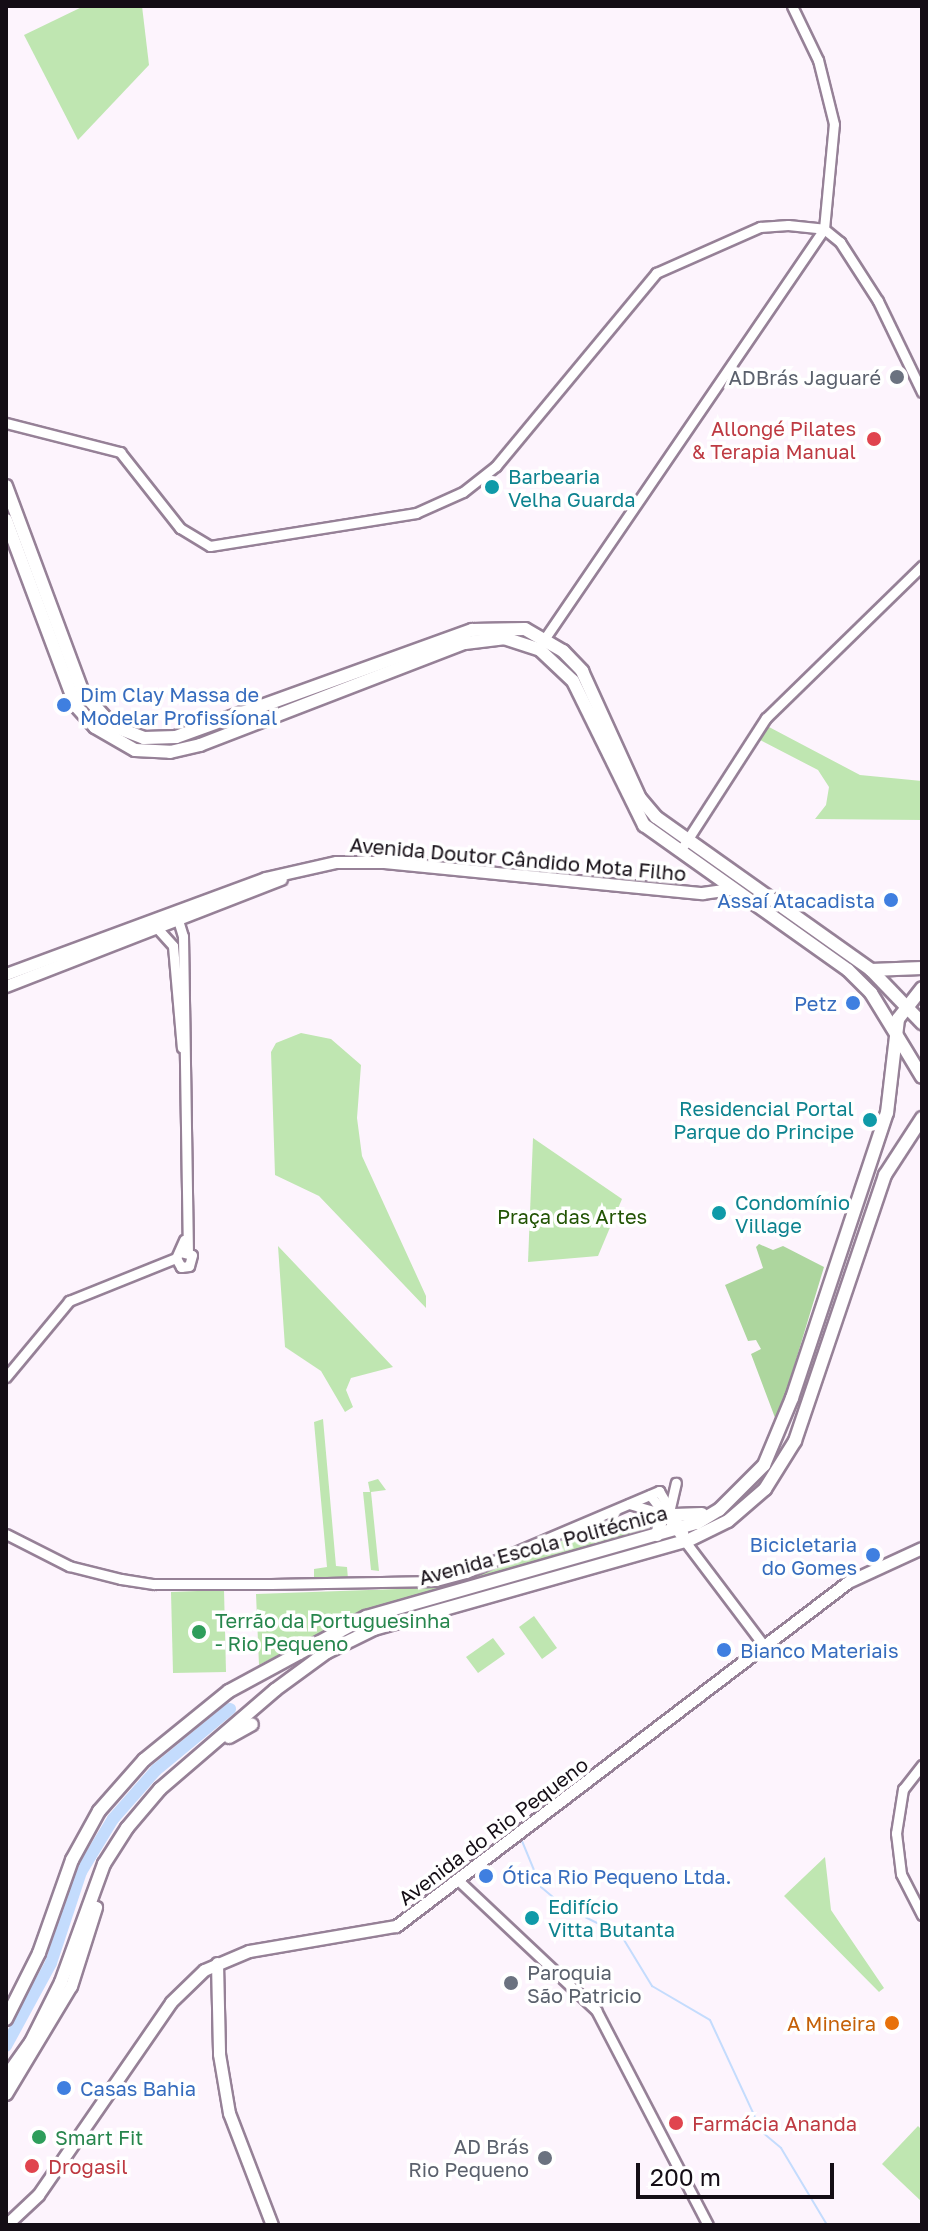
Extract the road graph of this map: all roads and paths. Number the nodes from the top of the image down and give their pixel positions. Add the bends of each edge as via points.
1 (792, 6) edge
2 (824, 229) junction
3 (922, 392) edge
4 (9, 422) edge
5 (6, 486) edge
6 (6, 520) edge
7 (922, 566) edge
8 (545, 638) junction
9 (683, 847) junction
10 (736, 877) junction
11 (724, 886) junction
12 (179, 915) junction
13 (150, 927) junction
14 (183, 934) junction
15 (171, 940) junction
16 (179, 962) junction
17 (922, 968) edge
18 (871, 970) junction
19 (6, 974) edge
20 (6, 986) edge
21 (922, 988) edge
22 (907, 1002) junction
23 (922, 1023) edge
24 (896, 1034) junction
25 (911, 1057) junction
26 (922, 1068) edge
27 (922, 1077) edge
28 (922, 1118) edge
29 (916, 1130) edge
30 (6, 1377) edge
31 (676, 1483) dead end
32 (629, 1504) junction
33 (723, 1505) junction
34 (667, 1513) junction
35 (6, 1534) edge
36 (657, 1535) junction
37 (681, 1535) junction
38 (922, 1548) edge
39 (513, 1552) junction
40 (523, 1571) junction
41 (509, 1588) junction
42 (764, 1646) junction
43 (252, 1724) dead end
44 (206, 1751) junction
45 (922, 1765) edge
46 (458, 1880) junction
47 (96, 1885) junction
48 (96, 1907) joint
49 (922, 1915) edge
50 (217, 1963) junction
51 (6, 2019) edge
52 (18, 2064) junction
53 (6, 2077) edge
54 (6, 2091) edge
55 (6, 2225) edge
56 (272, 2225) edge
57 (708, 2225) edge

1 - 2 street via 818,60 834,124
2 - 3 street via 846,249 878,301
2 - 4 street via 760,227 663,268 496,466 463,492 416,513 210,546 180,528 120,452
2 - 8 street
5 - 8 main road via 88,703 113,726 144,738 187,734 472,630 514,627
6 - 9 main road via 70,693 85,718 115,742 143,752 183,749 465,643 517,640 562,667 637,815
7 - 9 street via 766,718
8 - 9 main road via 582,671 640,798
9 - 10 main road
9 - 11 main road
10 - 11 main road
10 - 18 main road
11 - 12 main road, Avenida Doutor Cândido Mota Filho via 702,893 384,862 336,862
11 - 24 main road via 854,976
12 - 13 main road, Avenida Doutor Cândido Mota Filho
12 - 14 main road
13 - 15 street
13 - 19 main road, Avenida Doutor Cândido Mota Filho
13 - 20 main road, Avenida Doutor Cândido Mota Filho
14 - 15 street
14 - 16 street
15 - 16 street
16 - 30 street via 187,1229 180,1256 69,1301
17 - 18 main road
18 - 22 main road
21 - 22 main road, Avenida Escola Politécnica
22 - 23 main road
22 - 24 main road, Avenida Escola Politécnica
24 - 25 main road
24 - 33 main road, Avenida Escola Politécnica via 891,1098 790,1404 764,1465
25 - 26 main road
25 - 27 main road
28 - 29 main road, Avenida Escola Politécnica
29 - 37 main road, Avenida Escola Politécnica via 885,1175 787,1457 748,1506
31 - 34 street
32 - 34 street
32 - 34 street via 654,1493
32 - 39 street
33 - 34 main road via 687,1518
33 - 37 main road, Avenida Escola Politécnica
34 - 36 main road
34 - 37 street
35 - 39 street via 69,1566 154,1584 422,1582 466,1573
36 - 37 main road, Avenida Escola Politécnica
36 - 40 main road, Avenida Escola Politécnica
37 - 41 main road, Avenida Escola Politécnica
37 - 42 street
38 - 42 main road, Avenida do Rio Pequeno via 848,1582
39 - 40 street
40 - 41 main road via 520,1581
40 - 51 main road, Avenida Escola Politécnica via 391,1608 340,1630 229,1691 144,1760 83,1835 39,1953
41 - 44 main road, Avenida Escola Politécnica via 398,1620 327,1652
42 - 46 main road, Avenida do Rio Pequeno
43 - 44 main road
44 - 47 main road, Avenida Escola Politécnica via 142,1807
45 - 49 street via 903,1789 896,1833 901,1874
46 - 50 main road, Avenida do Rio Pequeno via 384,1931 249,1951
46 - 57 street via 596,2010
47 - 48 main road
47 - 52 main road, Avenida Escola Politécnica via 61,1982
48 - 54 main road via 71,1986
50 - 55 main road, Avenida do Rio Pequeno via 171,2002 38,2195
50 - 56 main road via 219,2054 229,2113
52 - 53 main road, Avenida Escola Politécnica
52 - 54 main road

